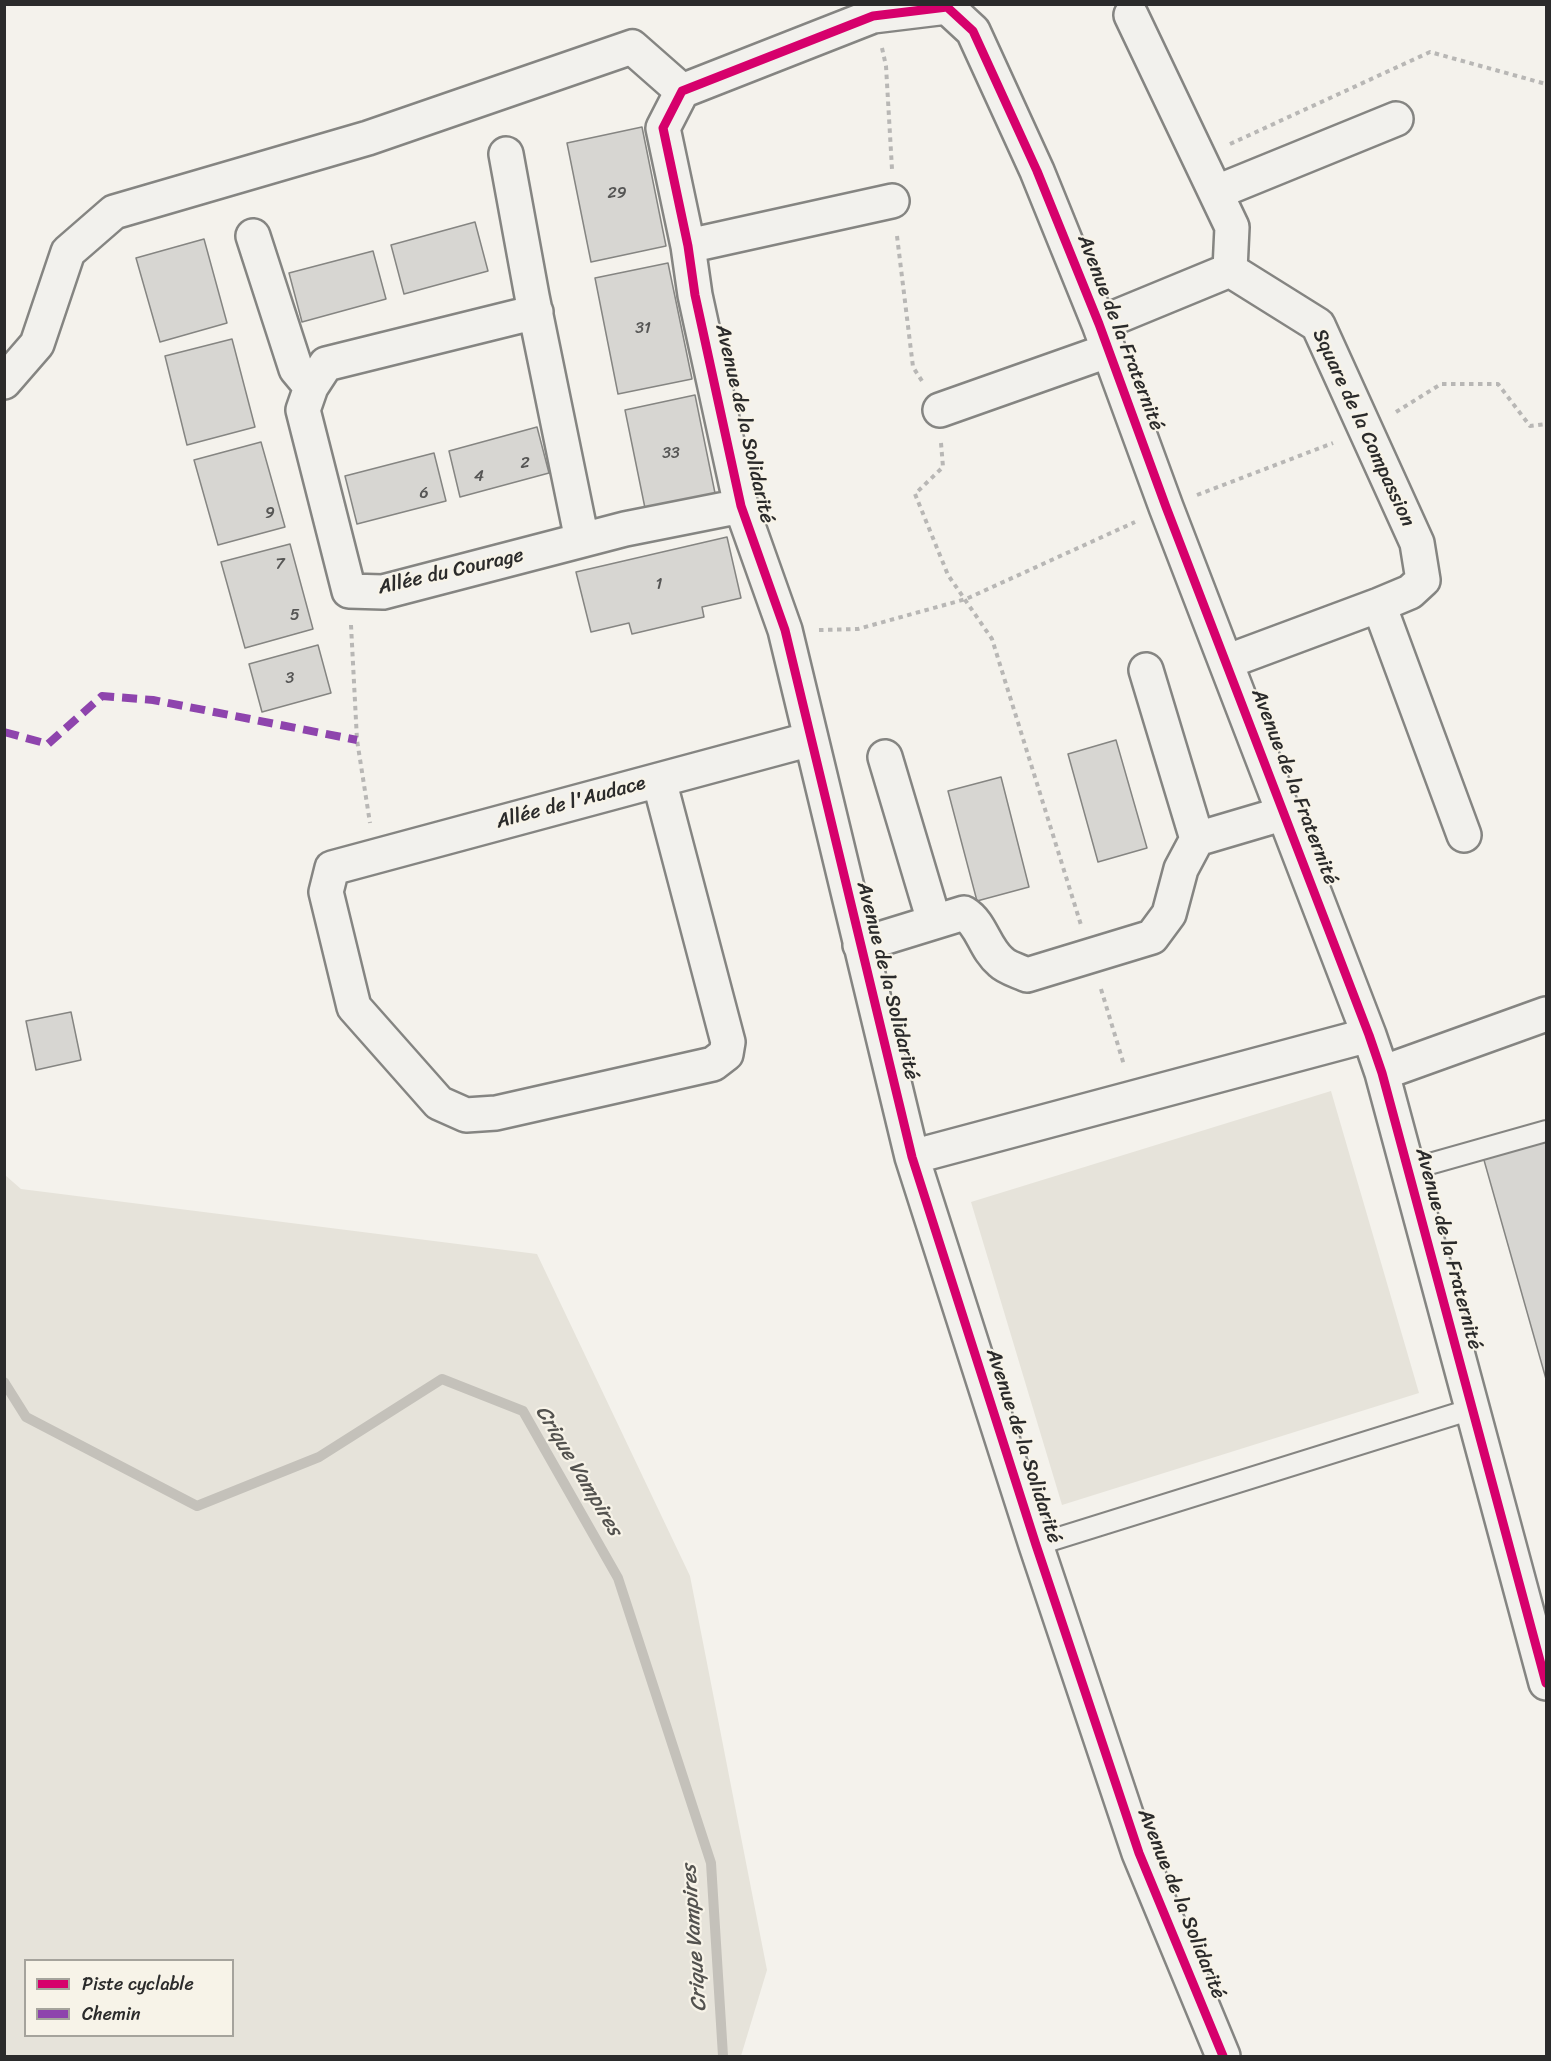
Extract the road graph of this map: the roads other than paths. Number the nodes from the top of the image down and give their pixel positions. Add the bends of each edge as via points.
1 (872, 10) edge
2 (1131, 15) dead end
3 (682, 91) junction
4 (1396, 119) dead end
5 (506, 154) dead end
6 (1217, 192) junction
7 (891, 201) road end
8 (253, 236) dead end
9 (688, 246) junction
10 (1230, 270) junction
11 (536, 312) junction
12 (1103, 337) junction
13 (4, 382) edge
14 (311, 387) junction
15 (939, 410) road end
16 (741, 506) junction
17 (582, 540) junction
18 (1379, 605) junction
19 (1226, 662) junction
20 (1146, 670) dead end
21 (811, 740) junction
22 (885, 757) dead end
23 (659, 780) junction
24 (1285, 813) junction
25 (1464, 835) dead end
26 (1197, 839) junction
27 (934, 921) junction
28 (860, 945) junction
29 (1546, 1014) edge
30 (1369, 1035) junction
31 (1382, 1073) junction
32 (1546, 1131) edge
33 (912, 1157) junction
34 (1408, 1170) junction
35 (1472, 1409) junction
36 (1036, 1545) junction
37 (1546, 1683) edge
38 (1223, 2056) edge

1 - 3 street
1 - 12 street, Avenue de la Fraternité via 947,7 973,31 1037,171
2 - 6 street
3 - 9 street, Avenue de la Solidarité via 663,128
3 - 13 street via 632,47 368,138 114,212 68,252 37,345
4 - 6 street
5 - 11 street
6 - 10 street via 1232,227
7 - 9 street
8 - 14 street via 296,369
9 - 16 street, Avenue de la Solidarité
10 - 12 street
10 - 18 street, Square de la Compassion via 1318,325 1417,543 1423,580 1410,592
11 - 14 street via 326,364
11 - 17 street
12 - 15 street
12 - 19 street, Avenue de la Fraternité
14 - 17 street, Allée du Courage via 303,410 349,591 383,592
16 - 17 street, Allée du Courage
16 - 21 street, Avenue de la Solidarité via 785,630
18 - 19 street, Square de la Compassion
18 - 25 street
19 - 24 street, Avenue de la Fraternité
20 - 26 street
21 - 23 street, Allée de l'Audace
21 - 28 street, Avenue de la Solidarité
22 - 27 street
23 - 23 street, Allée de l'Audace via 728,1042 726,1054 713,1064 496,1113 466,1115 439,1103 354,1007 326,892 332,868
24 - 26 street
24 - 30 street, Avenue de la Fraternité
26 - 27 street via 1181,869 1169,914 1152,937 1027,975 1001,963 974,919 964,913
27 - 28 street
28 - 33 street, Avenue de la Solidarité
29 - 31 street
30 - 31 street, Avenue de la Fraternité
30 - 33 street
31 - 34 street, Avenue de la Fraternité
32 - 34 lane
33 - 36 street, Avenue de la Solidarité
34 - 35 street, Avenue de la Fraternité
35 - 36 lane
35 - 37 street, Avenue de la Fraternité
36 - 38 street, Avenue de la Solidarité via 1139,1853

